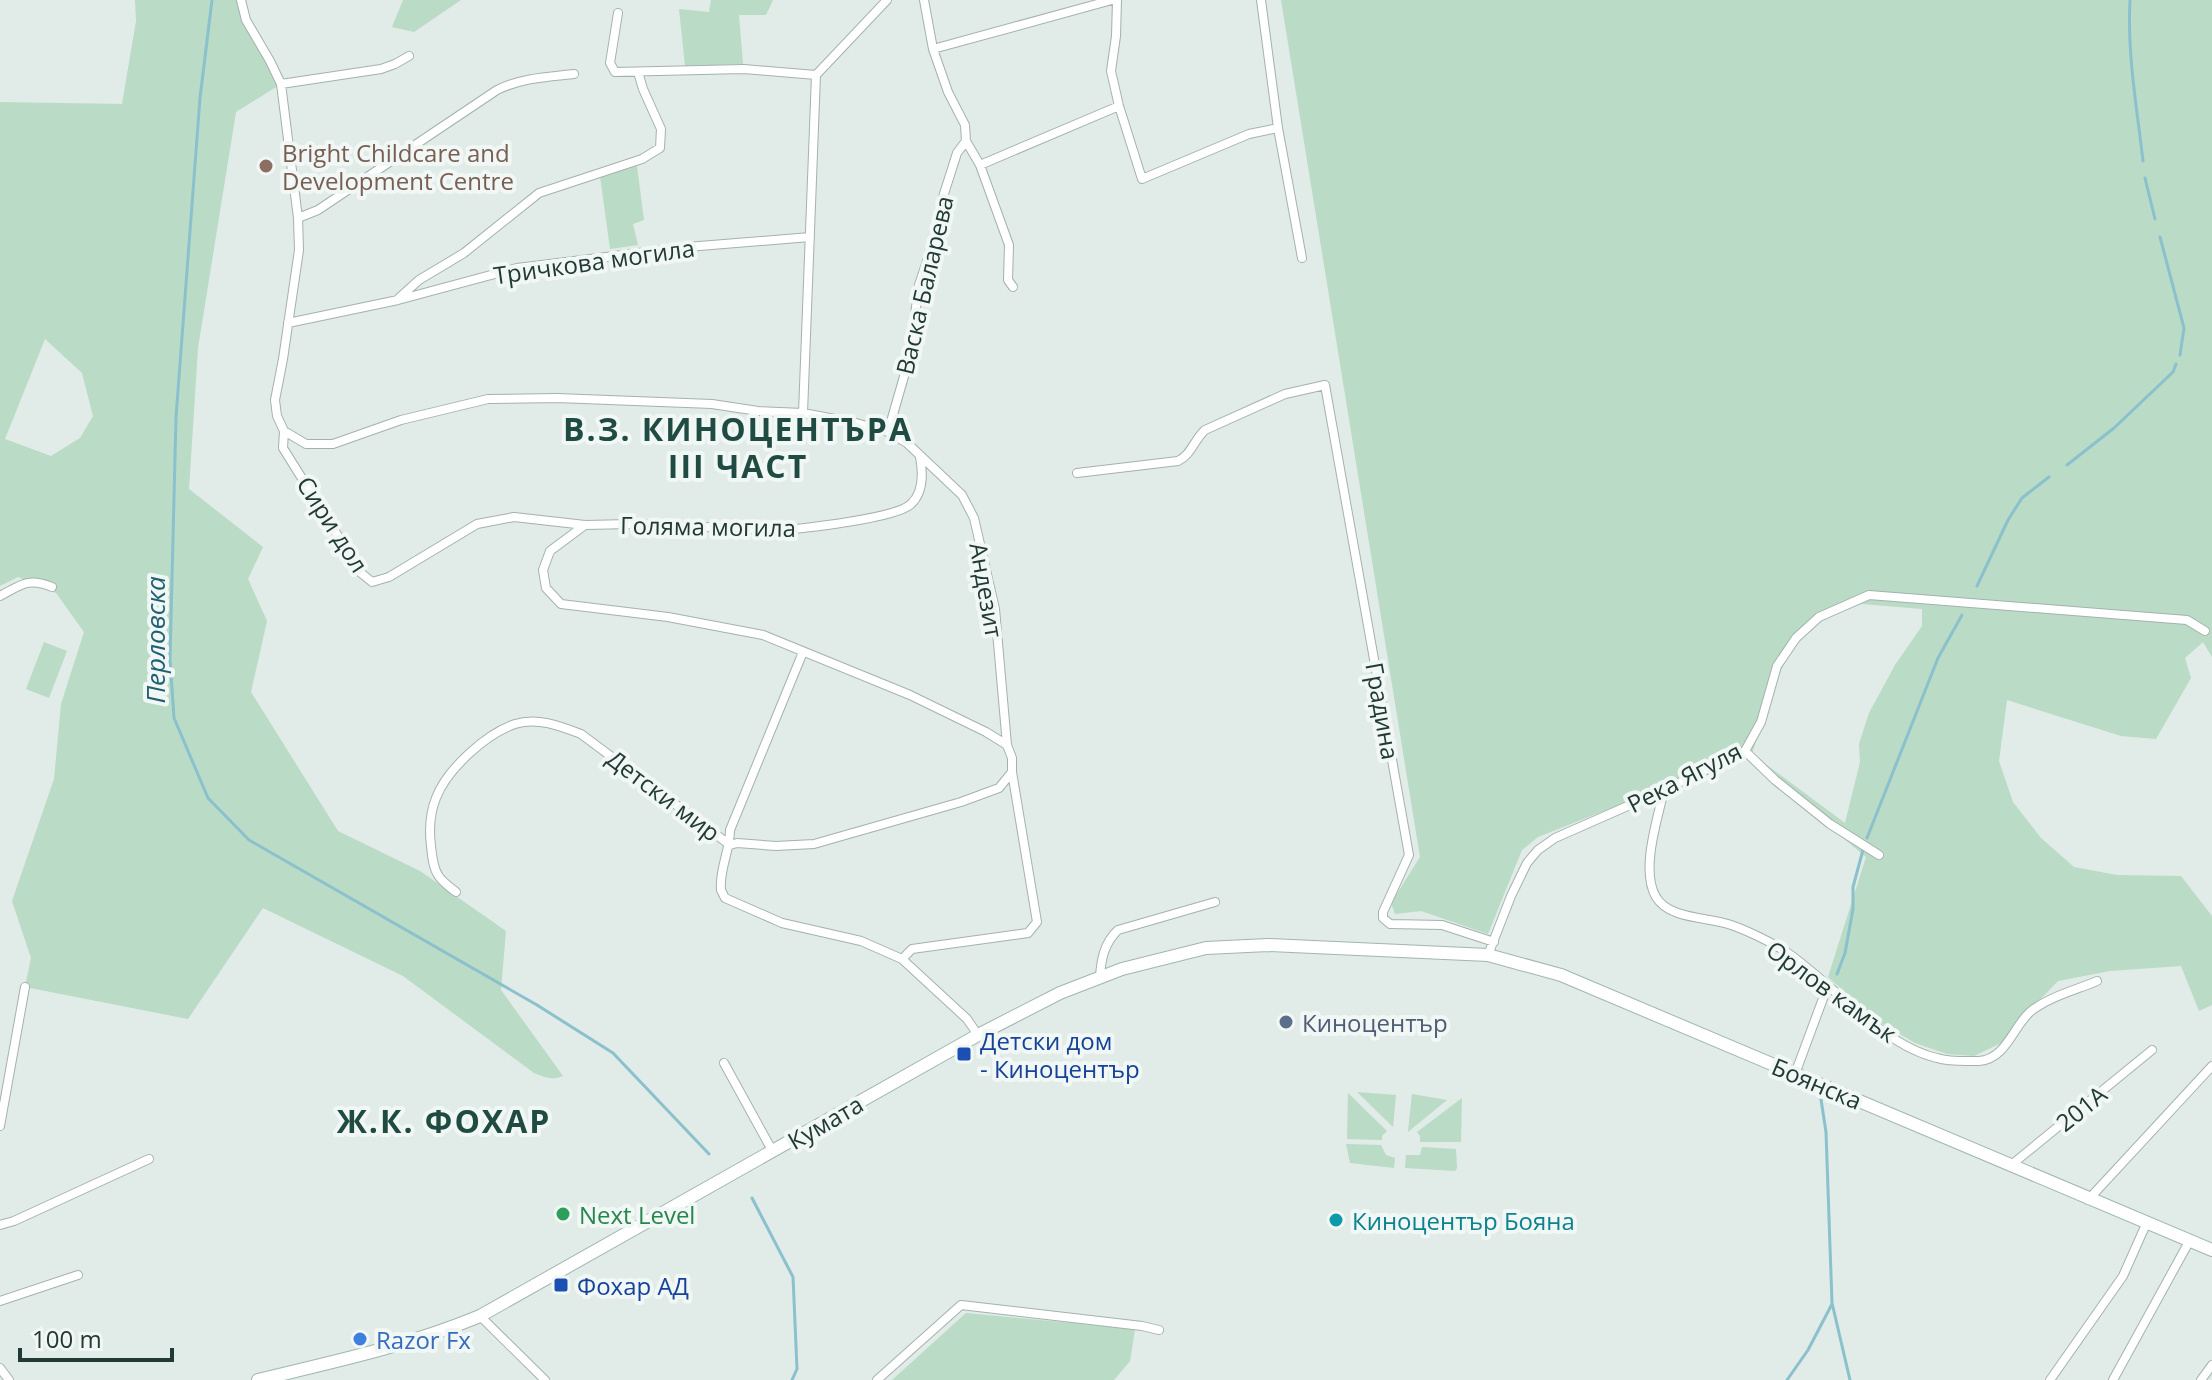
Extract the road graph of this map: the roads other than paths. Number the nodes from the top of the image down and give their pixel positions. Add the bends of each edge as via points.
1 (241, 0) edge
2 (887, 0) edge
3 (924, 0) edge
4 (1114, 0) edge
5 (1261, 0) edge
6 (618, 13) dead end
7 (933, 49) junction
8 (409, 56) dead end
9 (638, 72) junction
10 (574, 74) dead end
11 (816, 75) junction
12 (281, 84) junction
13 (1119, 106) junction
14 (1278, 128) junction
15 (966, 141) junction
16 (980, 165) junction
17 (298, 218) junction
18 (810, 237) junction
19 (1302, 258) dead end
20 (1013, 287) dead end
21 (398, 300) junction
22 (288, 323) junction
23 (803, 413) junction
24 (284, 431) junction
25 (888, 432) junction
26 (920, 456) junction
27 (1077, 473) dead end
28 (585, 525) junction
29 (52, 587) dead end
30 (0, 596) edge
31 (2205, 631) dead end
32 (803, 652) junction
33 (1007, 745) junction
34 (1745, 751) junction
35 (1012, 772) junction
36 (1664, 790) junction
37 (730, 845) junction
38 (1879, 855) dead end
39 (456, 892) dead end
40 (1215, 902) dead end
41 (1494, 942) junction
42 (1412, 953) joint
43 (1488, 955) junction
44 (902, 959) junction
45 (1100, 977) junction
46 (2097, 981) dead end
47 (1828, 985) junction
48 (25, 987) dead end
49 (978, 1035) junction
50 (2152, 1050) dead end
51 (724, 1063) dead end
52 (2212, 1066) edge
53 (1795, 1074) junction
54 (0, 1126) edge
55 (773, 1152) junction
56 (149, 1159) dead end
57 (2010, 1166) junction
58 (2088, 1200) junction
59 (2147, 1222) junction
60 (0, 1225) edge
61 (2190, 1240) junction
62 (2212, 1250) edge
63 (78, 1275) dead end
64 (0, 1301) edge
65 (480, 1316) junction
66 (1159, 1330) dead end
67 (2212, 1365) edge
68 (0, 1368) edge
69 (9, 1380) edge
70 (258, 1380) edge
71 (545, 1380) edge
72 (877, 1380) edge
73 (2050, 1380) edge
74 (2113, 1380) edge
75 (2201, 1380) edge

1 - 12 street via 246,20
2 - 11 street
3 - 7 street
4 - 7 street
4 - 13 street via 1111,71
5 - 14 street
6 - 9 street via 610,63 615,72
7 - 15 street via 965,125
8 - 12 street via 381,69
9 - 11 street via 744,69
9 - 21 street via 661,129 660,148 642,159 539,193
10 - 17 street via 511,83 497,90 318,210
11 - 18 street
12 - 17 street
13 - 14 street via 1142,179 1249,134
13 - 16 street
14 - 19 street
15 - 16 street
15 - 25 street, Васка Баларева via 957,153 919,285 909,359
16 - 20 street via 1009,245 1008,280
17 - 22 street via 299,250
18 - 21 street, Тричкова могила via 517,268
18 - 23 street
21 - 22 street, Тричкова могила
22 - 24 street via 275,400
23 - 24 street via 631,400 488,399 401,420 333,444 306,444
23 - 25 street
24 - 28 street, Сири дол via 283,448 361,573 372,582 477,524 514,517
25 - 26 street
26 - 28 street, Голяма могила via 919,494 910,507 890,513 802,529
26 - 33 street, Андезит via 962,495 974,518 995,609
27 - 41 street, Градина via 1178,461 1205,430 1285,394 1325,385 1409,855 1383,918 1390,924 1442,925
28 - 32 street, Голяма могила via 550,551 543,570 546,588 561,604 763,635
29 - 30 street via 27,582
31 - 34 street, Река Ягуля via 2187,620 1869,595 1819,617 1796,638 1777,666 1761,722
32 - 33 street, Голяма могила via 910,695
32 - 37 street via 730,830
33 - 35 street
34 - 36 street, Река Ягуля
34 - 38 street via 1830,824
35 - 37 street via 999,788 961,802 814,844
35 - 44 street via 1037,922 1028,933 912,949
36 - 41 street, Река Ягуля via 1538,850 1527,863
36 - 47 street, Орлов камък via 1652,843 1650,882 1657,899 1682,914 1730,924 1783,950
37 - 39 street, Детски мир via 581,734 555,724 516,724 456,765 436,797 429,829 433,862 439,877
37 - 44 street, Детски мир via 720,882 725,898 782,923 861,941
40 - 45 street via 1118,930 1101,958
41 - 43 street, Река Ягуля
42 - 43 main road, Боянска
42 - 45 main road, Кумата via 1268,945 1206,948
43 - 53 main road, Боянска via 1561,975
44 - 49 street, Детски мир
45 - 49 main road, Кумата
46 - 47 street, Орлов камък via 2030,1012 2000,1052 1984,1060 1957,1061 1936,1058 1897,1040
47 - 53 street
48 - 54 street
49 - 55 main road, Кумата
50 - 57 street, 201А
51 - 55 street
52 - 58 street
53 - 57 main road, Боянска
55 - 65 main road, Кумата
56 - 60 street
57 - 58 main road, Боянска
58 - 59 main road, Боянска
59 - 61 main road, Боянска
59 - 73 street via 2123,1276
61 - 62 main road, Боянска
61 - 74 street
63 - 64 street
65 - 70 main road, Кумата via 395,1346
65 - 71 street
66 - 72 street via 961,1305
67 - 75 street
68 - 69 street

